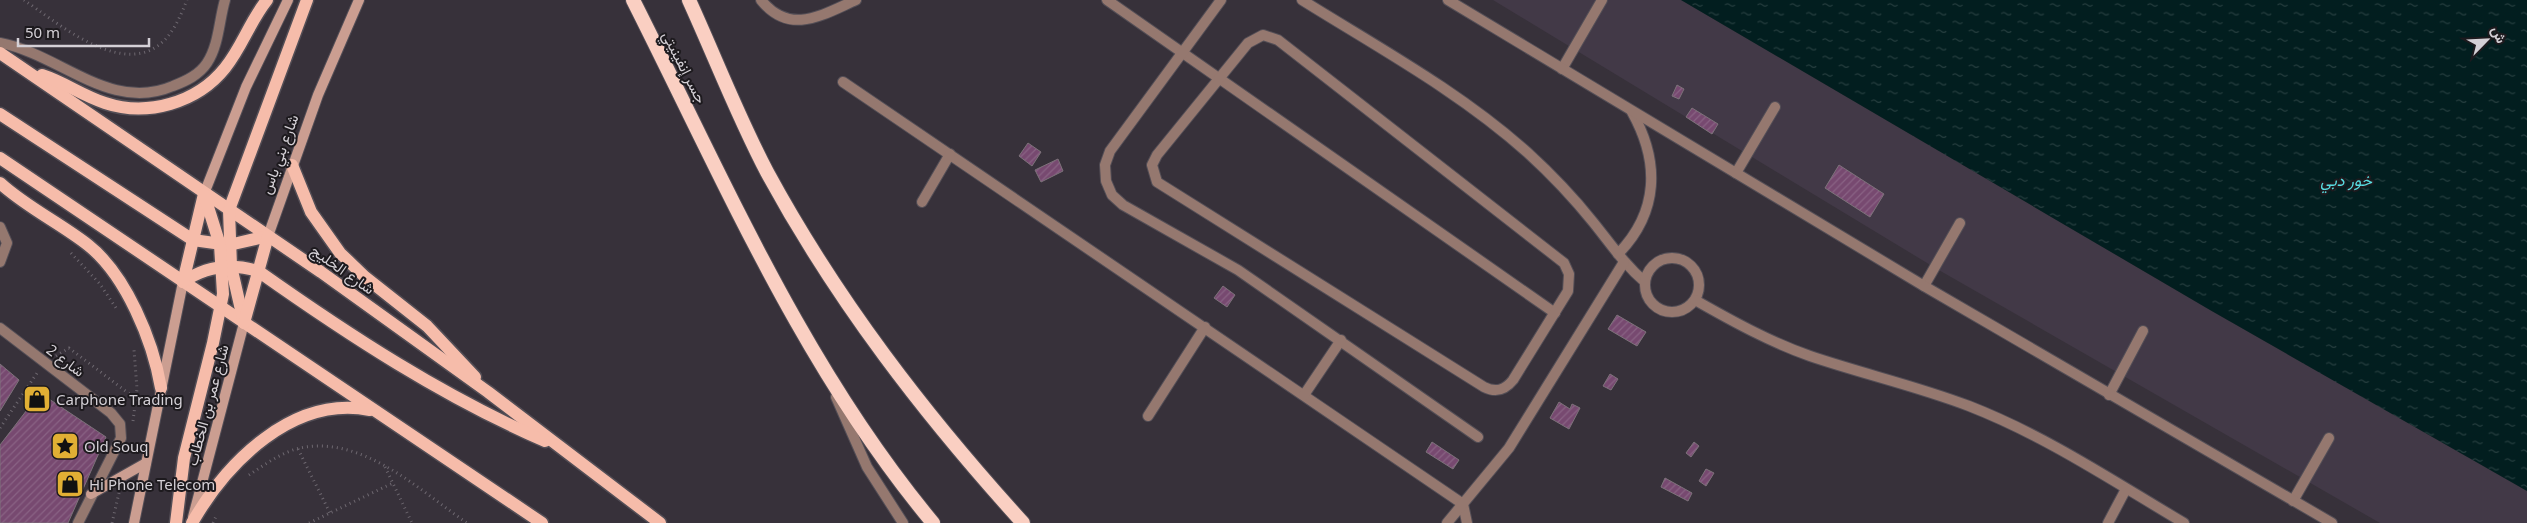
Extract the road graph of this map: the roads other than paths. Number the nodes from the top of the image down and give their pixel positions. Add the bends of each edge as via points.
1 (225, 0) edge
2 (268, 0) edge
3 (288, 0) edge
4 (307, 0) edge
5 (359, 0) edge
6 (634, 0) edge
7 (689, 0) edge
8 (761, 0) edge
9 (856, 0) edge
10 (1108, 0) edge
11 (1220, 0) edge
12 (1302, 0) edge
13 (1448, 0) edge
14 (1602, 0) edge
15 (0, 42) edge
16 (1182, 52) junction
17 (0, 53) edge
18 (1562, 69) junction
19 (28, 72) junction
20 (1219, 78) junction
21 (843, 82) dead end
22 (1775, 107) dead end
23 (1632, 112) junction
24 (0, 114) edge
25 (950, 154) junction
26 (0, 158) edge
27 (292, 165) junction
28 (1736, 173) junction
29 (0, 183) edge
30 (204, 194) junction
31 (922, 202) dead end
32 (229, 210) junction
33 (1960, 223) dead end
34 (0, 227) edge
35 (268, 236) junction
36 (193, 240) junction
37 (225, 245) junction
38 (1621, 258) junction
39 (0, 262) edge
40 (227, 266) junction
41 (258, 271) junction
42 (183, 282) junction
43 (1645, 282) junction
44 (1924, 286) junction
45 (1694, 300) junction
46 (221, 308) junction
47 (1555, 313) junction
48 (244, 323) junction
49 (1205, 327) junction
50 (0, 328) edge
51 (2143, 331) dead end
52 (1341, 340) junction
53 (829, 379) junction
54 (162, 388) junction
55 (488, 392) junction
56 (1304, 395) junction
57 (2109, 395) junction
58 (375, 411) junction
59 (1148, 416) dead end
60 (1478, 437) dead end
61 (2329, 438) dead end
62 (565, 450) junction
63 (146, 463) junction
64 (2126, 489) junction
65 (91, 494) junction
66 (2292, 501) junction
67 (1463, 504) junction
68 (78, 523) edge
69 (134, 523) edge
70 (176, 523) edge
71 (192, 523) edge
72 (542, 523) edge
73 (660, 523) edge
74 (903, 523) edge
75 (933, 523) edge
76 (1023, 523) edge
77 (1447, 523) edge
78 (1467, 523) edge
79 (2108, 523) edge
80 (2184, 523) edge
81 (2332, 523) edge

1 - 15 street via 215,47 208,62 196,75 182,83 148,93 111,90 34,52
2 - 19 main road via 217,77 196,94 174,103 144,109 116,106
3 - 30 main road via 246,87
4 - 32 main road
5 - 27 main road, شارع بني ياس via 318,94
6 - 53 highway, جسر إنفينيتي via 776,288
7 - 76 highway, جسر إنفينيتي via 766,171 858,321 926,412
8 - 9 street via 775,13 800,20 817,17
10 - 16 street
11 - 16 street
12 - 38 street via 1452,94 1502,131 1547,171
13 - 18 street
14 - 18 street
16 - 20 street
16 - 52 street via 1110,151 1105,173 1108,188 1123,206 1238,270
17 - 19 main road, شارع الخليج
18 - 23 street
19 - 30 main road, شارع الخليج
20 - 47 street
20 - 47 street via 1252,39 1268,35 1278,40 1560,258 1568,268 1570,285
20 - 47 street via 1154,160 1154,177 1162,186 1489,390 1500,390 1510,384
21 - 25 street
22 - 28 street
23 - 28 street
23 - 38 street via 1648,147 1652,185 1645,215
24 - 36 main road
25 - 31 street
25 - 49 street
26 - 42 main road
27 - 35 main road, شارع بني ياس
27 - 55 main road via 311,212 340,253 432,331
28 - 44 street
29 - 54 main road via 89,245 107,263 148,340
30 - 32 main road, شارع الخليج
30 - 36 main road
30 - 37 main road
32 - 35 main road, شارع الخليج
32 - 37 main road
33 - 44 street
34 - 39 street via 7,243
35 - 37 main road
35 - 41 main road, شارع بني ياس
35 - 55 main road, شارع الخليج
36 - 37 main road
36 - 42 main road
37 - 40 main road
38 - 43 street
38 - 67 street via 1509,448
40 - 41 main road
40 - 42 main road via 202,271
40 - 46 main road
40 - 48 main road
41 - 48 main road, شارع بني ياس
41 - 62 main road via 388,360 475,408
42 - 46 main road
42 - 54 main road
43 - 45 street via 1648,297 1659,309 1675,312 1690,306
43 - 45 street via 1647,274 1658,262 1682,259 1698,277 1698,293
44 - 57 street
45 - 64 street via 1750,330 1808,355 1937,394 2002,420 2066,452
46 - 48 main road
46 - 70 main road via 184,458
48 - 58 main road
48 - 71 main road, شارع عمر بن الخطاب
49 - 56 street
49 - 59 street
50 - 65 street, شارع 2 via 111,413 120,424 119,445
51 - 57 street
52 - 56 street
52 - 60 street
53 - 74 street via 855,442
53 - 75 highway, جسر إنفينيتي via 880,455
54 - 63 main road
55 - 62 main road, شارع الخليج
56 - 67 street
57 - 66 street
58 - 71 main road via 328,409 287,424 231,469
58 - 72 main road
61 - 66 street
62 - 73 main road, شارع الخليج
63 - 65 main road
63 - 69 main road
64 - 79 street
64 - 80 street
65 - 68 street, شارع 2
66 - 81 street
67 - 77 street
67 - 78 street

